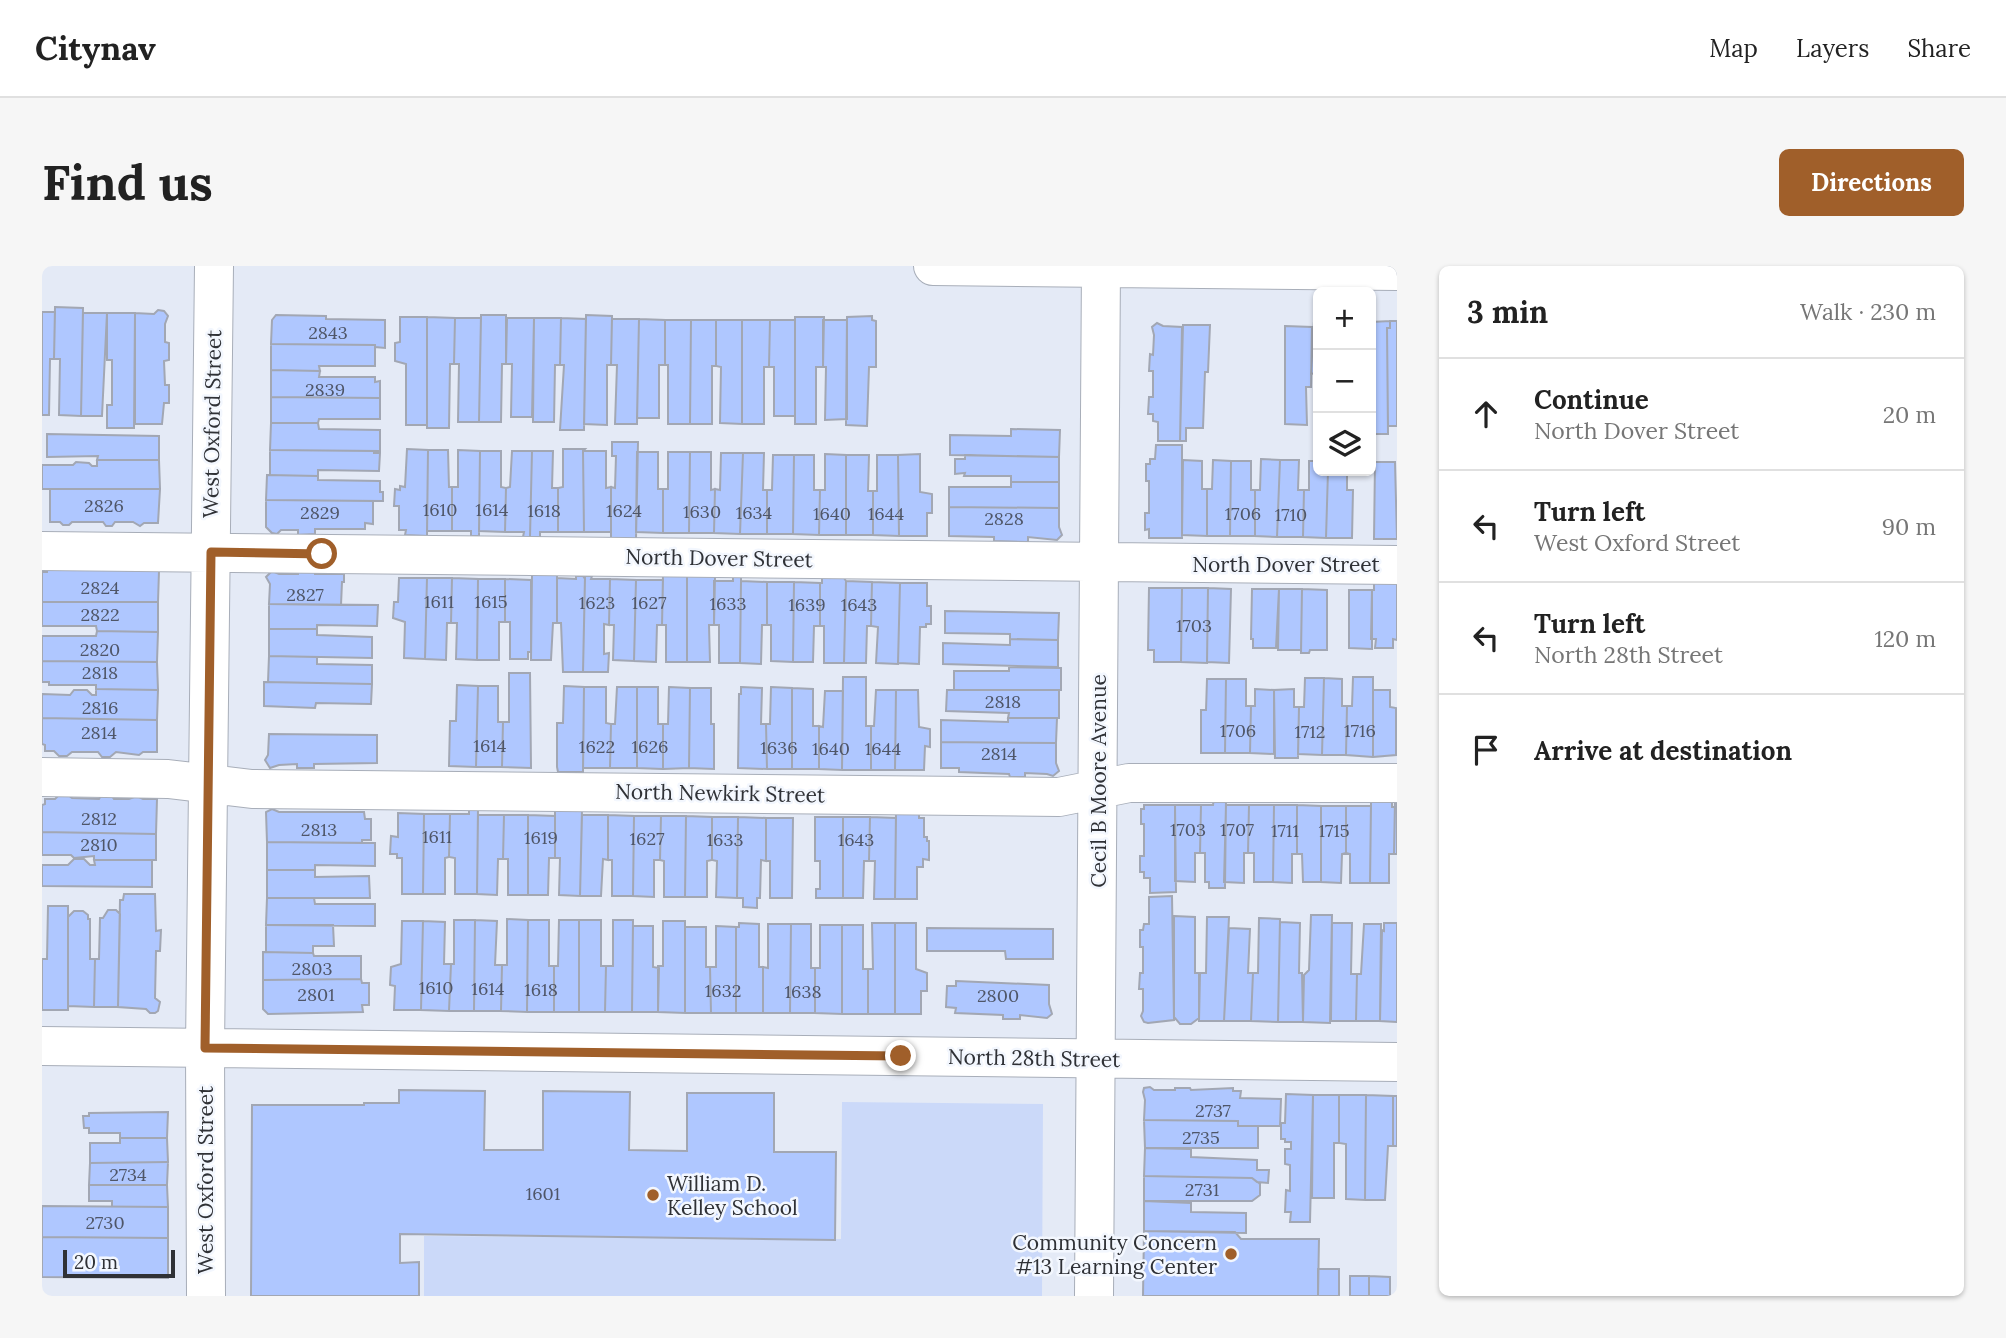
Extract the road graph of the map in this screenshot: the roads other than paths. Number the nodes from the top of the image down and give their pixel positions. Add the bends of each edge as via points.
1 (214, 266) edge
2 (933, 266) edge
3 (1101, 267) edge
4 (1397, 271) edge
5 (42, 551) edge
6 (211, 552) junction
7 (1099, 563) junction
8 (1397, 565) edge
9 (42, 777) edge
10 (1397, 783) edge
11 (208, 784) junction
12 (1098, 789) junction
13 (42, 1046) edge
14 (205, 1048) junction
15 (1096, 1058) junction
16 (1397, 1062) edge
17 (206, 1296) edge
18 (1094, 1296) edge

1 - 6 street, West Oxford Street
2 - 3 street
3 - 4 street
3 - 7 street, Cecil B Moore Avenue
5 - 6 street, North Dover Street
6 - 7 street, North Dover Street
6 - 11 street, West Oxford Street
7 - 8 street, North Dover Street
7 - 12 street, Cecil B Moore Avenue
9 - 11 street, North Newkirk Street
10 - 12 street, North Newkirk Street via 1129,783
11 - 12 street, North Newkirk Street via 252,789 1059,797
11 - 14 street, West Oxford Street
12 - 15 street, Cecil B Moore Avenue
13 - 14 street, North 28th Street
14 - 15 street, North 28th Street
14 - 17 street, West Oxford Street
15 - 16 street, North 28th Street
15 - 18 street, Cecil B Moore Avenue

